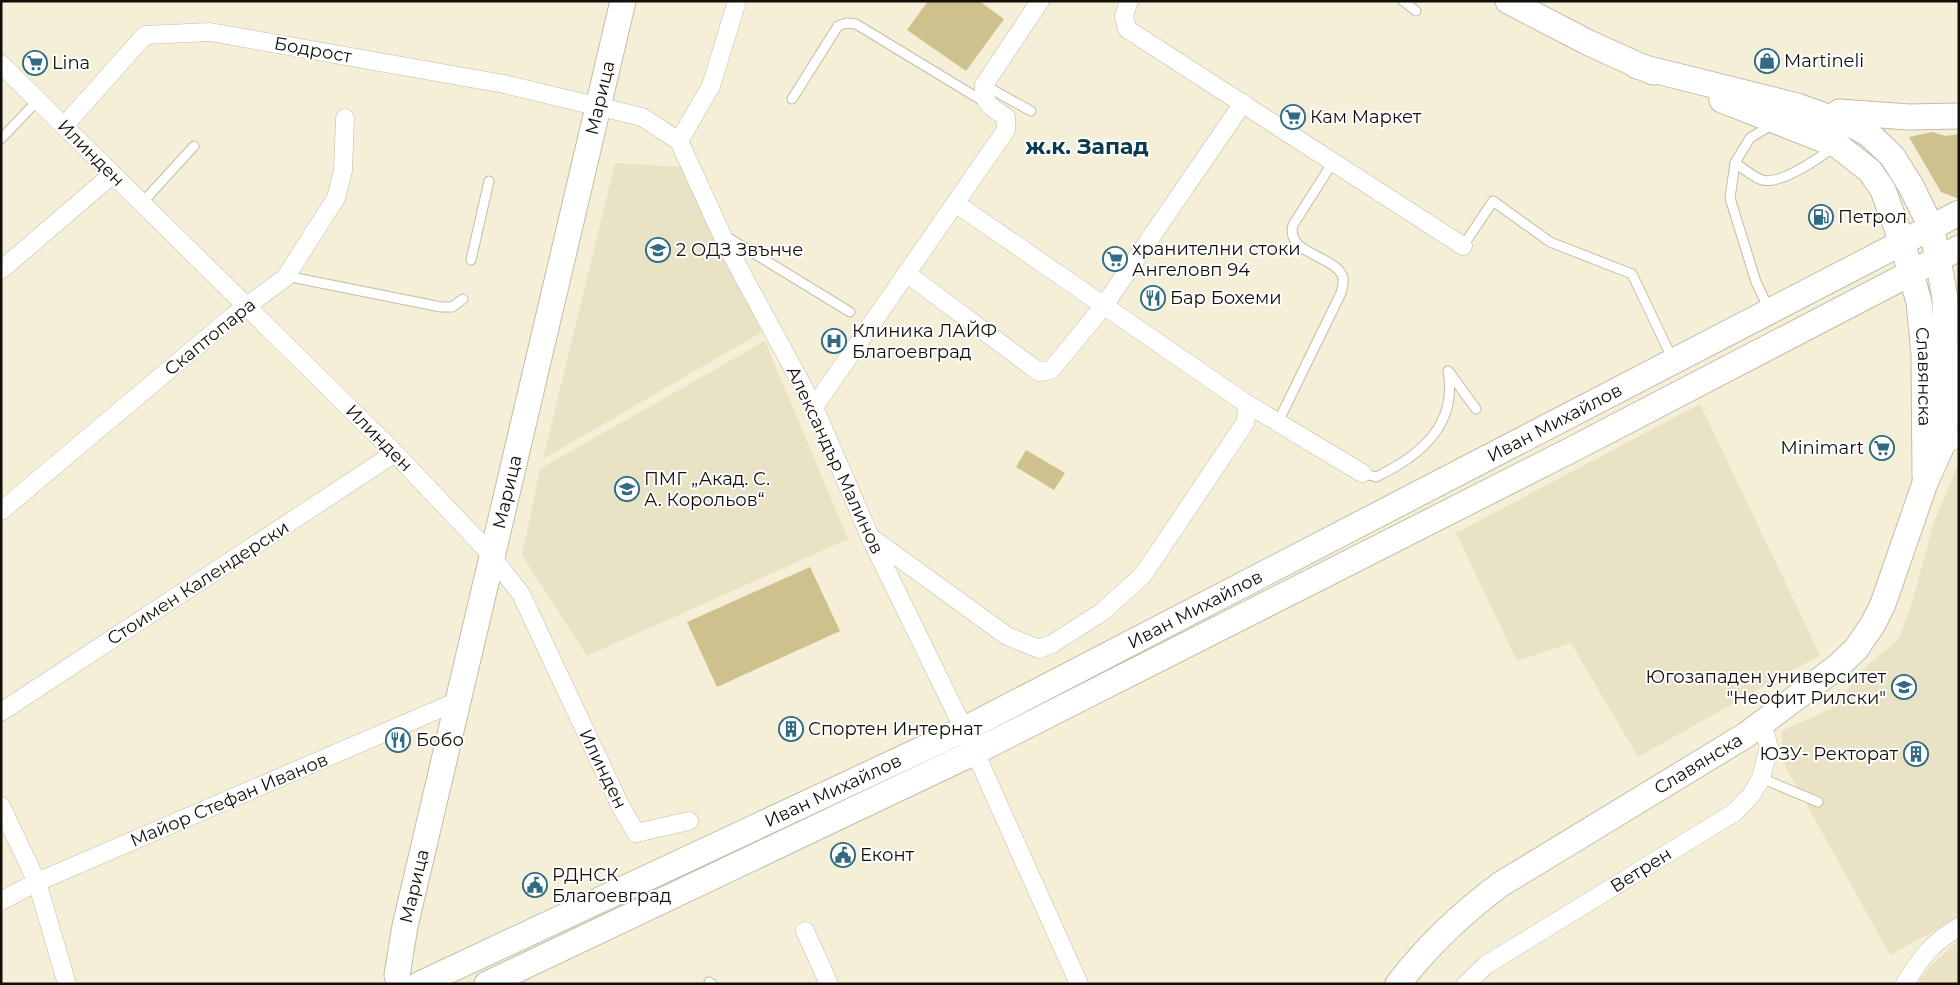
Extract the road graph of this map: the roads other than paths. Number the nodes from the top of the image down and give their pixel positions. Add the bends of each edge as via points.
1 (622, 1) edge
2 (736, 1) edge
3 (1040, 1) edge
4 (1129, 1) edge
5 (1403, 1) edge
6 (1508, 1) edge
7 (1416, 11) dead end
8 (1, 64) edge
9 (984, 84) junction
10 (792, 99) dead end
11 (38, 100) junction
12 (986, 103) junction
13 (1242, 104) junction
14 (598, 105) junction
15 (1031, 111) dead end
16 (1786, 114) junction
17 (1959, 116) edge
18 (346, 118) dead end
19 (64, 126) junction
20 (1, 139) edge
21 (679, 141) junction
22 (1837, 145) junction
23 (194, 146) dead end
24 (1333, 162) junction
25 (1735, 163) junction
26 (112, 174) junction
27 (490, 181) dead end
28 (142, 203) junction
29 (955, 203) junction
30 (1959, 213) edge
31 (1931, 227) junction
32 (722, 233) junction
33 (1902, 242) junction
34 (1463, 246) joint
35 (1949, 253) edge
36 (471, 260) dead end
37 (1, 270) edge
38 (1910, 271) junction
39 (906, 273) junction
40 (286, 276) junction
41 (463, 299) dead end
42 (247, 306) junction
43 (1102, 307) junction
44 (1771, 311) junction
45 (850, 312) dead end
46 (1674, 362) junction
47 (1244, 402) junction
48 (814, 407) junction
49 (1476, 409) dead end
50 (1278, 422) junction
51 (1942, 441) edge
52 (395, 453) junction
53 (1362, 473) joint
54 (1, 510) edge
55 (870, 537) junction
56 (492, 557) junction
57 (458, 701) junction
58 (1, 712) edge
59 (1762, 723) junction
60 (963, 730) junction
61 (975, 752) junction
62 (1761, 778) junction
63 (1818, 802) dead end
64 (1, 806) edge
65 (689, 821) dead end
66 (37, 882) junction
67 (1, 901) edge
68 (1959, 926) edge
69 (805, 931) dead end
70 (67, 984) edge
71 (400, 984) edge
72 (420, 984) edge
73 (487, 984) edge
74 (829, 984) edge
75 (1079, 984) edge
76 (1398, 984) edge
77 (1466, 984) edge
78 (1905, 984) edge

1 - 14 street, Марица
2 - 21 street via 711,86
3 - 9 street
4 - 13 street via 1124,16 1127,29
5 - 7 lane
6 - 16 street via 1637,66
8 - 11 street, Илинден
9 - 12 street
9 - 15 lane
10 - 12 lane via 838,26 846,23 856,24
11 - 19 street, Илинден
11 - 20 lane
12 - 29 street via 1006,117 1006,130
13 - 24 street
13 - 43 street
14 - 19 street, Бодрост via 504,84 210,32 146,35
14 - 21 street via 642,117
14 - 56 street, Марица
16 - 17 street
16 - 22 street, Славянска
16 - 25 lane via 1750,138
16 - 31 street, Славянска via 1856,126 1870,135 1892,156
18 - 40 street, Скаптопара via 343,172 336,198
19 - 26 street, Илинден
21 - 32 street, Александър Малинов
22 - 25 lane via 1811,164 1774,180 1762,180
22 - 33 street, Славянска via 1870,171 1883,190
23 - 28 lane
24 - 34 street
24 - 50 lane via 1291,232 1295,242 1339,271 1343,281 1341,294
25 - 44 lane via 1730,198 1756,282
26 - 28 street, Илинден
26 - 37 street
27 - 36 lane
28 - 42 street, Илинден
29 - 39 street
29 - 43 street
30 - 31 street, Иван Михайлов
31 - 33 street, Иван Михайлов
31 - 35 street, Славянска
32 - 45 lane
32 - 48 street, Александър Малинов
33 - 38 street, Славянска
33 - 44 street, Иван Михайлов
34 - 46 lane via 1493,201 1550,242 1632,274
35 - 38 street, Иван Михайлов
35 - 51 street, Славянска via 1945,299 1946,417
38 - 51 street, Славянска via 1919,302 1924,355
38 - 61 street, Иван Михайлов via 1573,449
39 - 43 street via 1039,372 1051,370
39 - 48 street
40 - 41 lane via 442,307 452,307
40 - 42 street, Скаптопара
42 - 52 street, Илинден
42 - 54 street, Скаптопара
43 - 47 street
44 - 46 street, Иван Михайлов
46 - 60 street, Иван Михайлов
47 - 50 street
47 - 55 street via 1247,412 1245,423 1143,575 1102,612 1039,649 1007,636
48 - 55 street, Александър Малинов
49 - 53 lane via 1448,371 1449,400 1432,438 1405,461 1376,477
50 - 53 street
51 - 59 street, Славянска via 1883,604 1866,636 1837,667
52 - 56 street, Илинден
52 - 58 street, Стоимен Календерски
55 - 60 street, Александър Малинов
56 - 57 street, Марица
56 - 65 street, Илинден via 520,594 620,806 636,833
57 - 66 street, Майор Стефан Иванов
57 - 71 street, Марица via 402,942 397,975
59 - 62 street, Ветрен via 1769,747
59 - 76 street, Славянска via 1502,884 1437,937
60 - 61 street, Александър Малинов
60 - 72 street, Иван Михайлов
61 - 73 street, Иван Михайлов
61 - 75 street, Александър Малинов
62 - 63 lane
62 - 77 street, Ветрен via 1736,812 1524,940 1486,965
64 - 66 street
66 - 67 street, Майор Стефан Иванов
66 - 70 street
68 - 78 street via 1934,943
69 - 74 street

